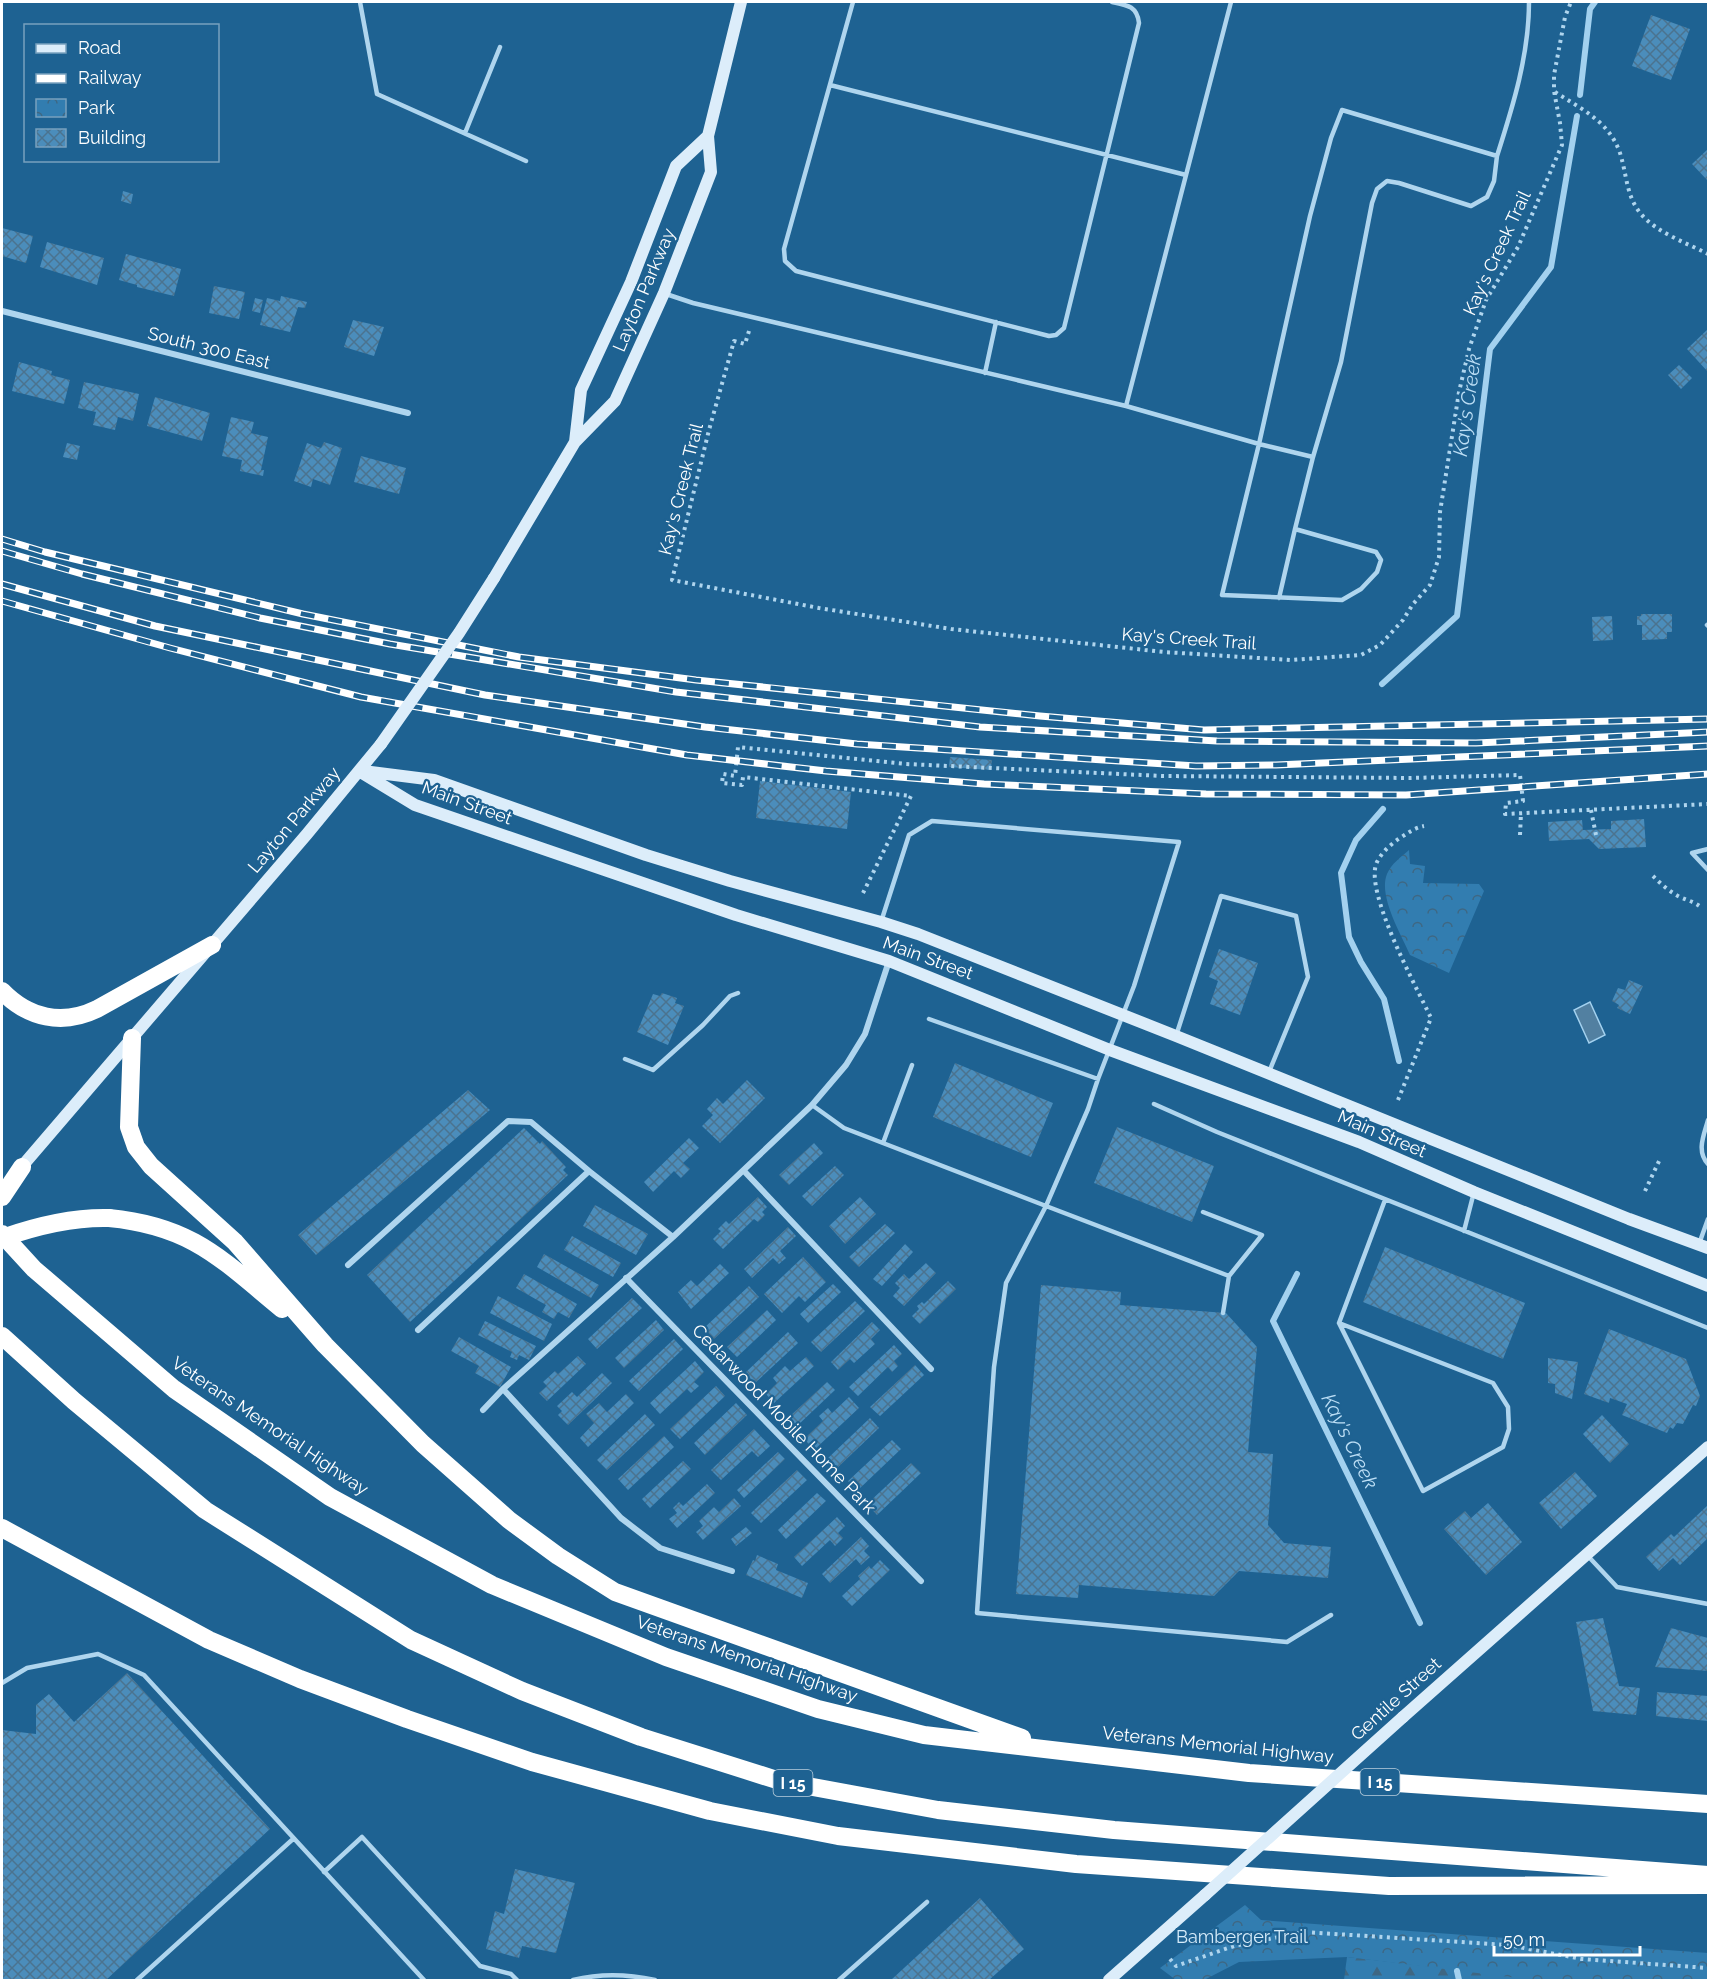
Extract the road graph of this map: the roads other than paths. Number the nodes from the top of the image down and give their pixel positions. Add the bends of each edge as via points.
1 (360, 2) edge
2 (741, 2) edge
3 (853, 2) edge
4 (1112, 2) edge
5 (1231, 2) edge
6 (1529, 2) edge
7 (500, 47) dead end
8 (830, 86) junction
9 (465, 133) junction
10 (708, 136) junction
11 (1107, 155) junction
12 (1497, 156) junction
13 (526, 161) dead end
14 (1186, 175) junction
15 (664, 293) junction
16 (2, 311) edge
17 (996, 322) junction
18 (985, 373) junction
19 (1126, 406) junction
20 (408, 413) dead end
21 (575, 442) junction
22 (1259, 444) junction
23 (1313, 457) junction
24 (1295, 529) junction
25 (1279, 598) junction
26 (359, 771) junction
27 (1708, 849) edge
28 (1708, 870) edge
29 (881, 922) junction
30 (212, 945) junction
31 (889, 961) junction
32 (2, 991) edge
33 (738, 993) dead end
34 (1123, 1015) junction
35 (929, 1019) dead end
36 (1176, 1036) junction
37 (132, 1038) junction
38 (1110, 1050) junction
39 (625, 1059) dead end
40 (912, 1065) dead end
41 (1269, 1073) junction
42 (1098, 1080) junction
43 (1154, 1104) dead end
44 (812, 1105) junction
45 (1708, 1120) edge
46 (1708, 1140) edge
47 (883, 1143) junction
48 (1701, 1147) junction
49 (1708, 1164) edge
50 (21, 1167) junction
51 (588, 1171) junction
52 (744, 1171) junction
53 (2, 1191) edge
54 (1474, 1192) junction
55 (2, 1197) edge
56 (1385, 1200) junction
57 (1046, 1206) junction
58 (1203, 1212) dead end
59 (1708, 1219) edge
60 (1464, 1231) junction
61 (2, 1236) edge
62 (673, 1237) junction
63 (1704, 1246) edge
64 (348, 1265) dead end
65 (1229, 1276) junction
66 (626, 1278) junction
67 (1708, 1286) edge
68 (1223, 1313) dead end
69 (1339, 1323) junction
70 (1708, 1328) edge
71 (418, 1330) dead end
72 (2, 1336) edge
73 (324, 1345) junction
74 (931, 1369) dead end
75 (503, 1389) junction
76 (483, 1410) dead end
77 (1708, 1447) edge
78 (2, 1513) edge
79 (2, 1528) edge
80 (37, 1546) junction
81 (1587, 1555) junction
82 (732, 1571) dead end
83 (921, 1581) dead end
84 (1708, 1604) edge
85 (1331, 1615) dead end
86 (2, 1683) edge
87 (1052, 1749) junction
88 (1708, 1804) edge
89 (293, 1839) junction
90 (324, 1872) junction
91 (1708, 1875) edge
92 (1708, 1885) edge
93 (927, 1902) dead end
94 (137, 1980) edge
95 (424, 1980) edge
96 (517, 1980) edge
97 (573, 1980) edge
98 (656, 1980) edge
99 (839, 1980) edge
100 (1109, 1980) edge

1 - 9 lane via 377,94
2 - 10 main road, Layton Parkway
3 - 8 lane
4 - 11 lane via 1132,7 1139,23
5 - 14 lane
6 - 12 lane via 1522,68
7 - 9 lane
8 - 11 lane
8 - 17 lane via 784,249 785,261 796,272
9 - 13 lane
10 - 15 main road, Layton Parkway via 711,172
10 - 21 main road, Layton Parkway via 676,166 631,282 581,390
11 - 14 lane
11 - 17 lane via 1064,328 1049,336
12 - 22 lane via 1342,110 1310,216
12 - 23 lane via 1494,181 1487,197 1471,206 1399,183 1387,181 1377,189 1341,362
14 - 19 lane
15 - 18 lane
15 - 21 main road, Layton Parkway via 615,401
16 - 20 street, South 300 East
17 - 18 lane
18 - 19 lane
19 - 22 lane
21 - 26 main road, Layton Parkway, bridge via 459,633
22 - 23 lane
22 - 25 lane via 1222,595
23 - 24 lane
24 - 25 lane
24 - 25 lane via 1376,552 1381,560 1369,581 1342,600
26 - 29 main road, Main Street via 434,780 646,855
26 - 30 main road, Layton Parkway
26 - 31 main road, Main Street via 414,805 736,915
27 - 28 lane via 1692,853
29 - 34 main road, Main Street
29 - 34 lane via 909,835 932,821 1179,842
30 - 32 highway via 78,1017 58,1019 31,1012
30 - 37 main road, Layton Parkway
31 - 38 main road, Main Street
31 - 44 street via 865,1034 846,1065
33 - 39 lane via 730,996 652,1070
34 - 36 main road, Main Street
34 - 38 lane
35 - 42 lane
36 - 41 main road, Main Street
36 - 41 lane via 1221,896 1296,916 1308,977
37 - 50 main road, Layton Parkway
37 - 73 highway via 129,1128 140,1154 235,1242
38 - 42 lane
38 - 54 main road, Main Street via 1359,1142
40 - 47 lane
41 - 63 main road, Main Street
42 - 57 lane
43 - 56 lane
44 - 47 lane via 844,1128
44 - 52 street
45 - 48 lane
46 - 48 lane
47 - 57 lane
48 - 49 lane
50 - 53 main road, Layton Parkway
50 - 55 highway
51 - 62 street
51 - 64 street via 531,1122 508,1121
51 - 71 street
52 - 62 street
52 - 74 street
54 - 60 lane
54 - 67 main road, Main Street
56 - 60 lane
56 - 69 lane
57 - 65 lane
57 - 85 lane via 1006,1283 994,1367 977,1612 1287,1642
58 - 65 lane via 1262,1236
59 - 63 lane
60 - 70 lane
61 - 73 highway, bridge via 84,1219 109,1218 164,1228 202,1245
61 - 87 highway, Veterans Memorial Highway / I 15 via 34,1269 174,1389 330,1497 492,1586 666,1657 818,1708 924,1735
62 - 66 street
65 - 68 lane
66 - 75 street
66 - 83 street, Cedarwood Mobile Home Park
69 - 69 lane via 1423,1491 1503,1447 1509,1429 1508,1407 1493,1383
72 - 91 highway, I 15 via 206,1510 411,1640 522,1691 642,1737 780,1781 938,1810 1114,1830
73 - 87 highway via 423,1444 509,1520 615,1592
75 - 76 street
75 - 82 street via 621,1518 660,1548
77 - 81 main road, Gentile Street
78 - 80 highway
79 - 80 highway
80 - 92 highway via 208,1640 300,1679 532,1762 710,1811 838,1836 1076,1864 1389,1887
81 - 84 lane via 1617,1587
81 - 100 main road, Gentile Street, bridge
86 - 89 lane via 27,1668 98,1654 144,1675
87 - 88 highway, Veterans Memorial Highway / I 15 via 1249,1773
89 - 90 lane
89 - 94 lane
90 - 95 lane
90 - 96 lane via 362,1837 480,1966 511,1974
93 - 99 lane
97 - 98 lane via 600,1975

